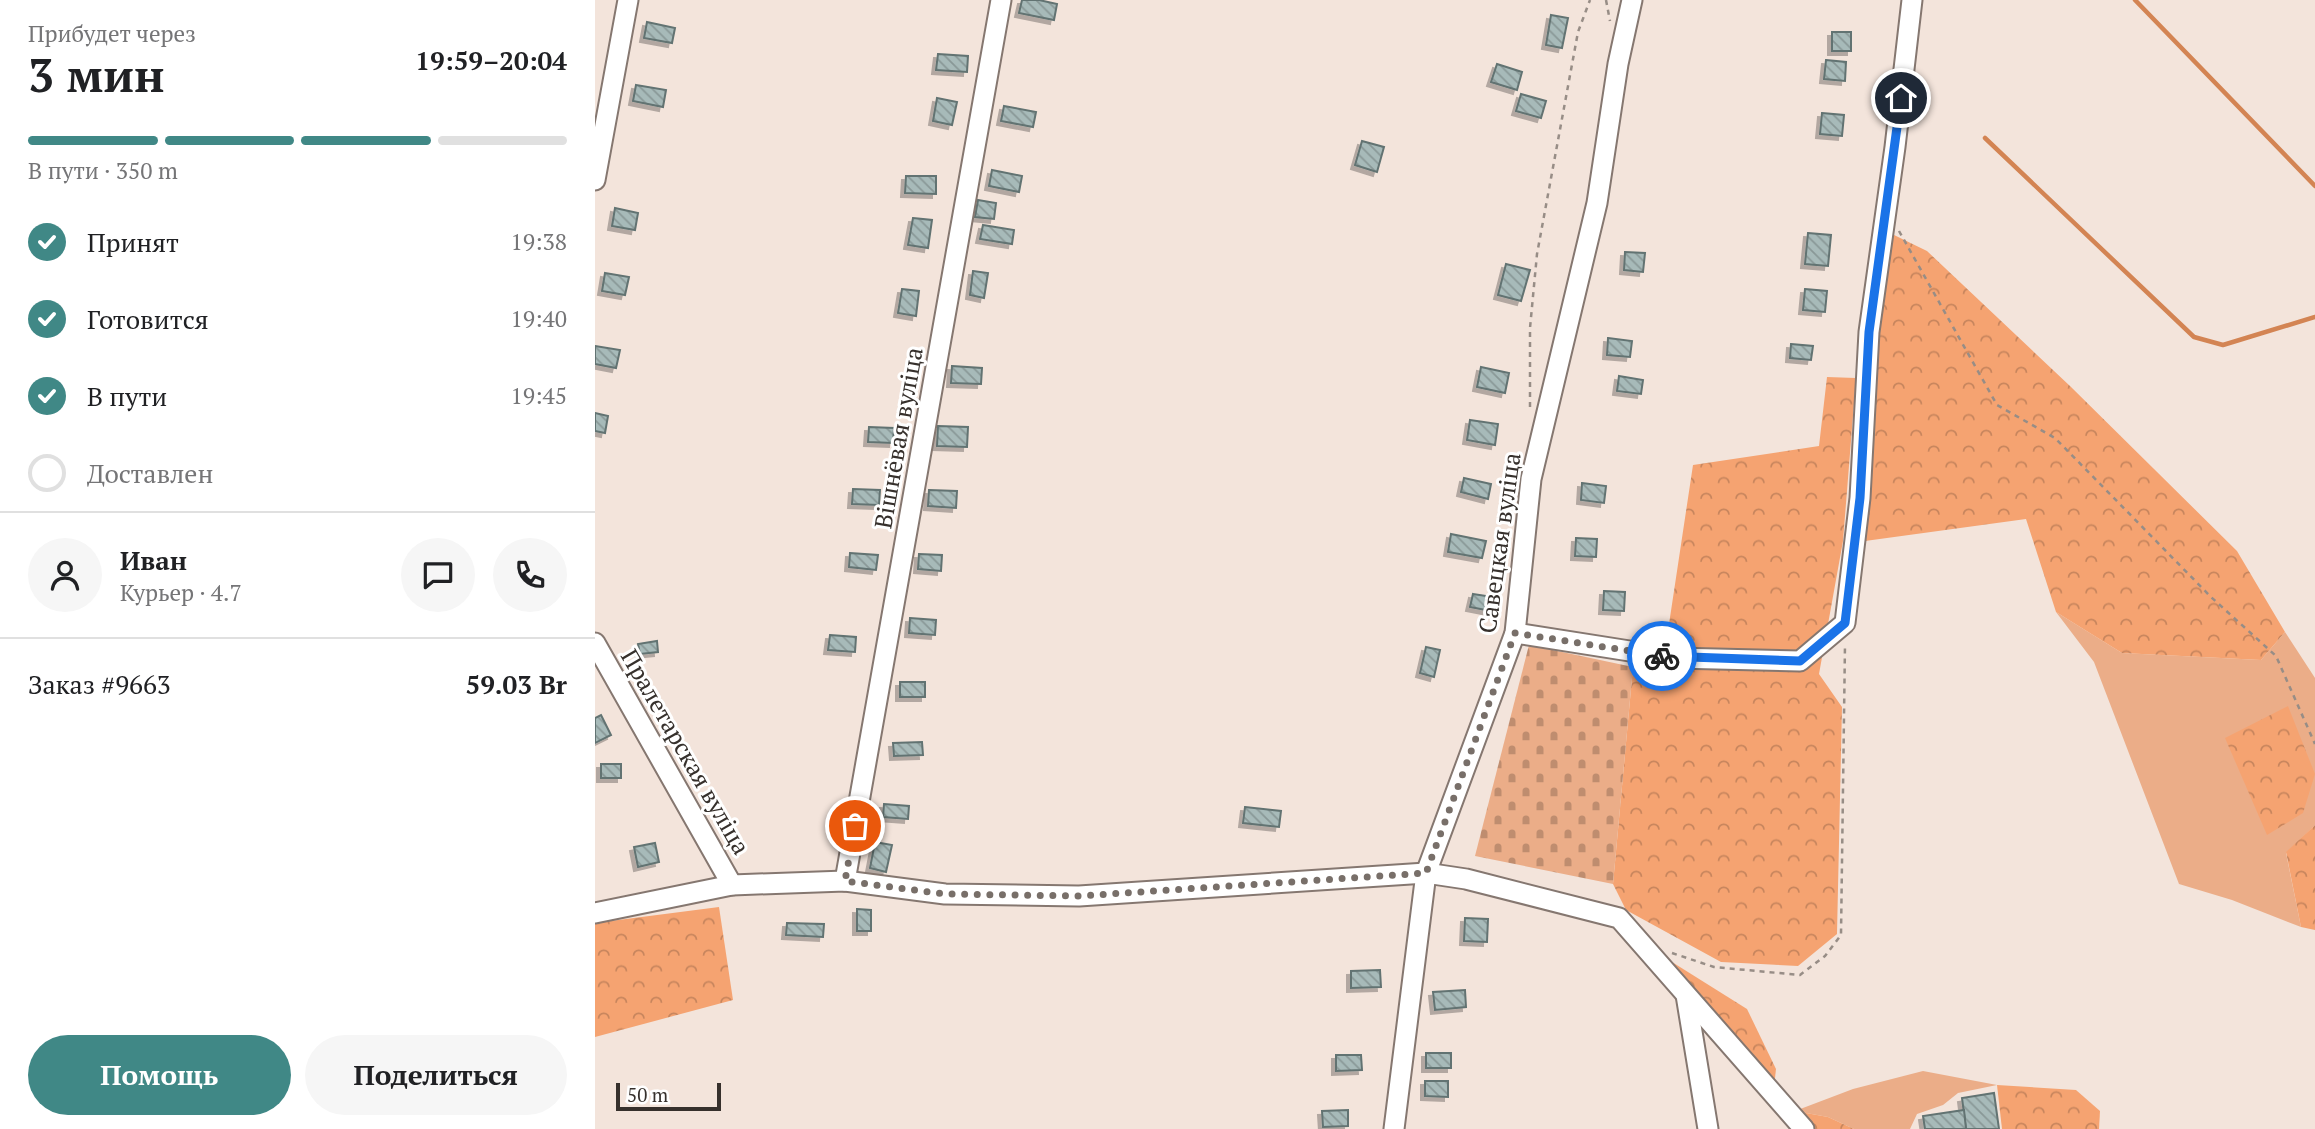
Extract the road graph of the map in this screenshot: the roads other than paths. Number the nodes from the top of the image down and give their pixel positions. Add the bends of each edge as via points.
1 (628, 0) edge
2 (1632, 0) edge
3 (1912, 0) edge
4 (1001, 1) edge
5 (595, 180) edge
6 (1515, 633) junction
7 (595, 643) edge
8 (1426, 873) junction
9 (845, 881) junction
10 (732, 885) junction
11 (595, 914) edge
12 (1686, 994) junction
13 (1394, 1129) edge
14 (1708, 1129) edge
15 (1804, 1129) edge

1 - 5 street
2 - 6 street, Савецкая вуліца via 1597,202 1531,479
3 - 6 street via 1869,332 1860,498 1845,623 1800,661 1674,658
4 - 9 street, Вішнёвая вуліца
6 - 8 street, Савецкая вуліца
7 - 10 street, Пралетарская вуліца
8 - 9 street via 1079,896 945,894
8 - 12 street via 1619,918
8 - 13 street, Савецкая вуліца
9 - 10 street
10 - 11 street
12 - 14 street
12 - 15 street

